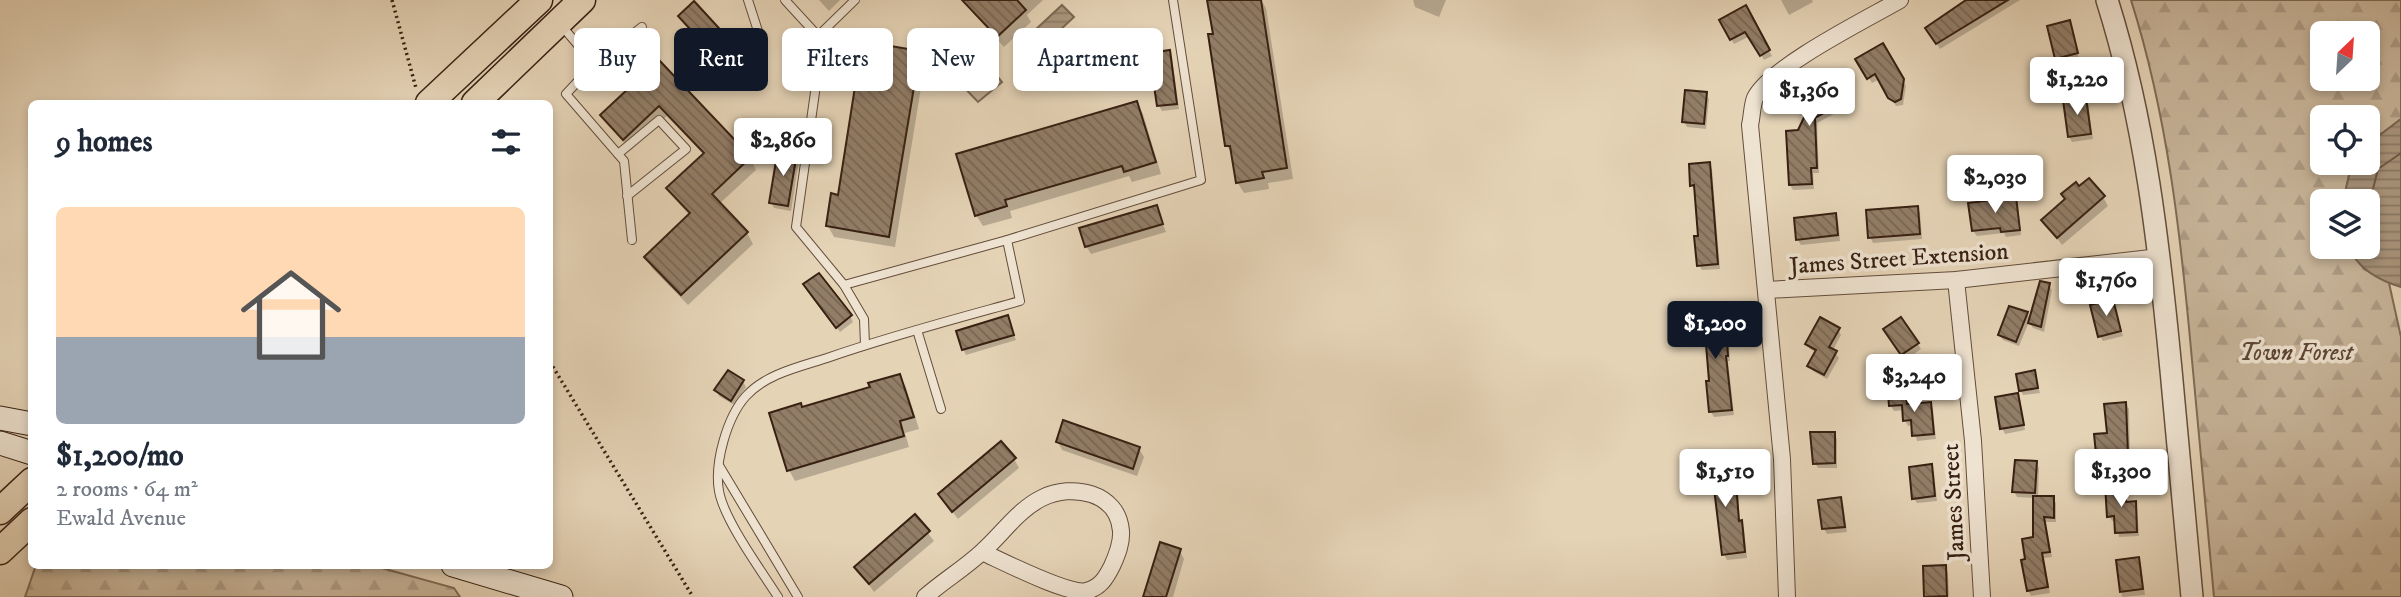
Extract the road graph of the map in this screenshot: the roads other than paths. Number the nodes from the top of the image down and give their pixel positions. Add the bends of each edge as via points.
1 (539, 0) edge
2 (582, 0) edge
3 (748, 0) edge
4 (785, 0) edge
5 (855, 0) edge
6 (1172, 0) edge
7 (1900, 0) edge
8 (2107, 0) edge
9 (559, 22) junction
10 (757, 28) edge
11 (811, 28) edge
12 (826, 28) edge
13 (574, 40) edge
14 (574, 85) edge
15 (815, 91) edge
16 (423, 97) edge
17 (478, 100) edge
18 (618, 154) junction
19 (627, 195) junction
20 (632, 240) dead end
21 (1007, 240) junction
22 (2160, 257) junction
23 (1956, 280) junction
24 (844, 285) junction
25 (1766, 290) junction
26 (917, 330) junction
27 (865, 345) junction
28 (941, 409) dead end
29 (0, 418) edge
30 (28, 423) edge
31 (0, 443) edge
32 (28, 452) edge
33 (720, 467) junction
34 (28, 485) edge
35 (0, 511) edge
36 (28, 525) edge
37 (0, 551) edge
38 (982, 552) junction
39 (466, 569) edge
40 (561, 597) edge
41 (778, 597) edge
42 (798, 597) edge
43 (925, 597) edge
44 (1787, 597) edge
45 (1982, 597) edge
46 (2192, 597) edge

1 - 16 main road
2 - 9 main road
3 - 10 lane
4 - 11 lane
5 - 12 lane
6 - 21 lane via 1201,180
7 - 25 street via 1798,59 1773,76 1755,98 1750,125
8 - 22 street via 2139,119
9 - 13 lane
9 - 17 main road
14 - 18 lane via 566,94
15 - 24 lane via 796,226
18 - 19 lane via 624,161
18 - 19 lane via 659,120 686,149
19 - 20 lane
21 - 24 lane
21 - 26 lane via 1020,301
22 - 23 street, James Street Extension
22 - 46 street
23 - 25 street, James Street Extension
23 - 45 street, James Street via 1973,441
24 - 27 lane via 864,319
25 - 44 street via 1782,459
26 - 27 lane
26 - 28 lane
27 - 33 lane via 773,376 746,396 725,433
29 - 30 main road
31 - 32 main road
33 - 41 lane via 718,489 724,509
33 - 42 lane
34 - 35 main road
36 - 37 main road
38 - 38 street via 1041,499 1064,490 1092,493 1111,505 1121,530 1119,551 1105,581 1085,592 1063,588
38 - 43 street
39 - 40 main road

